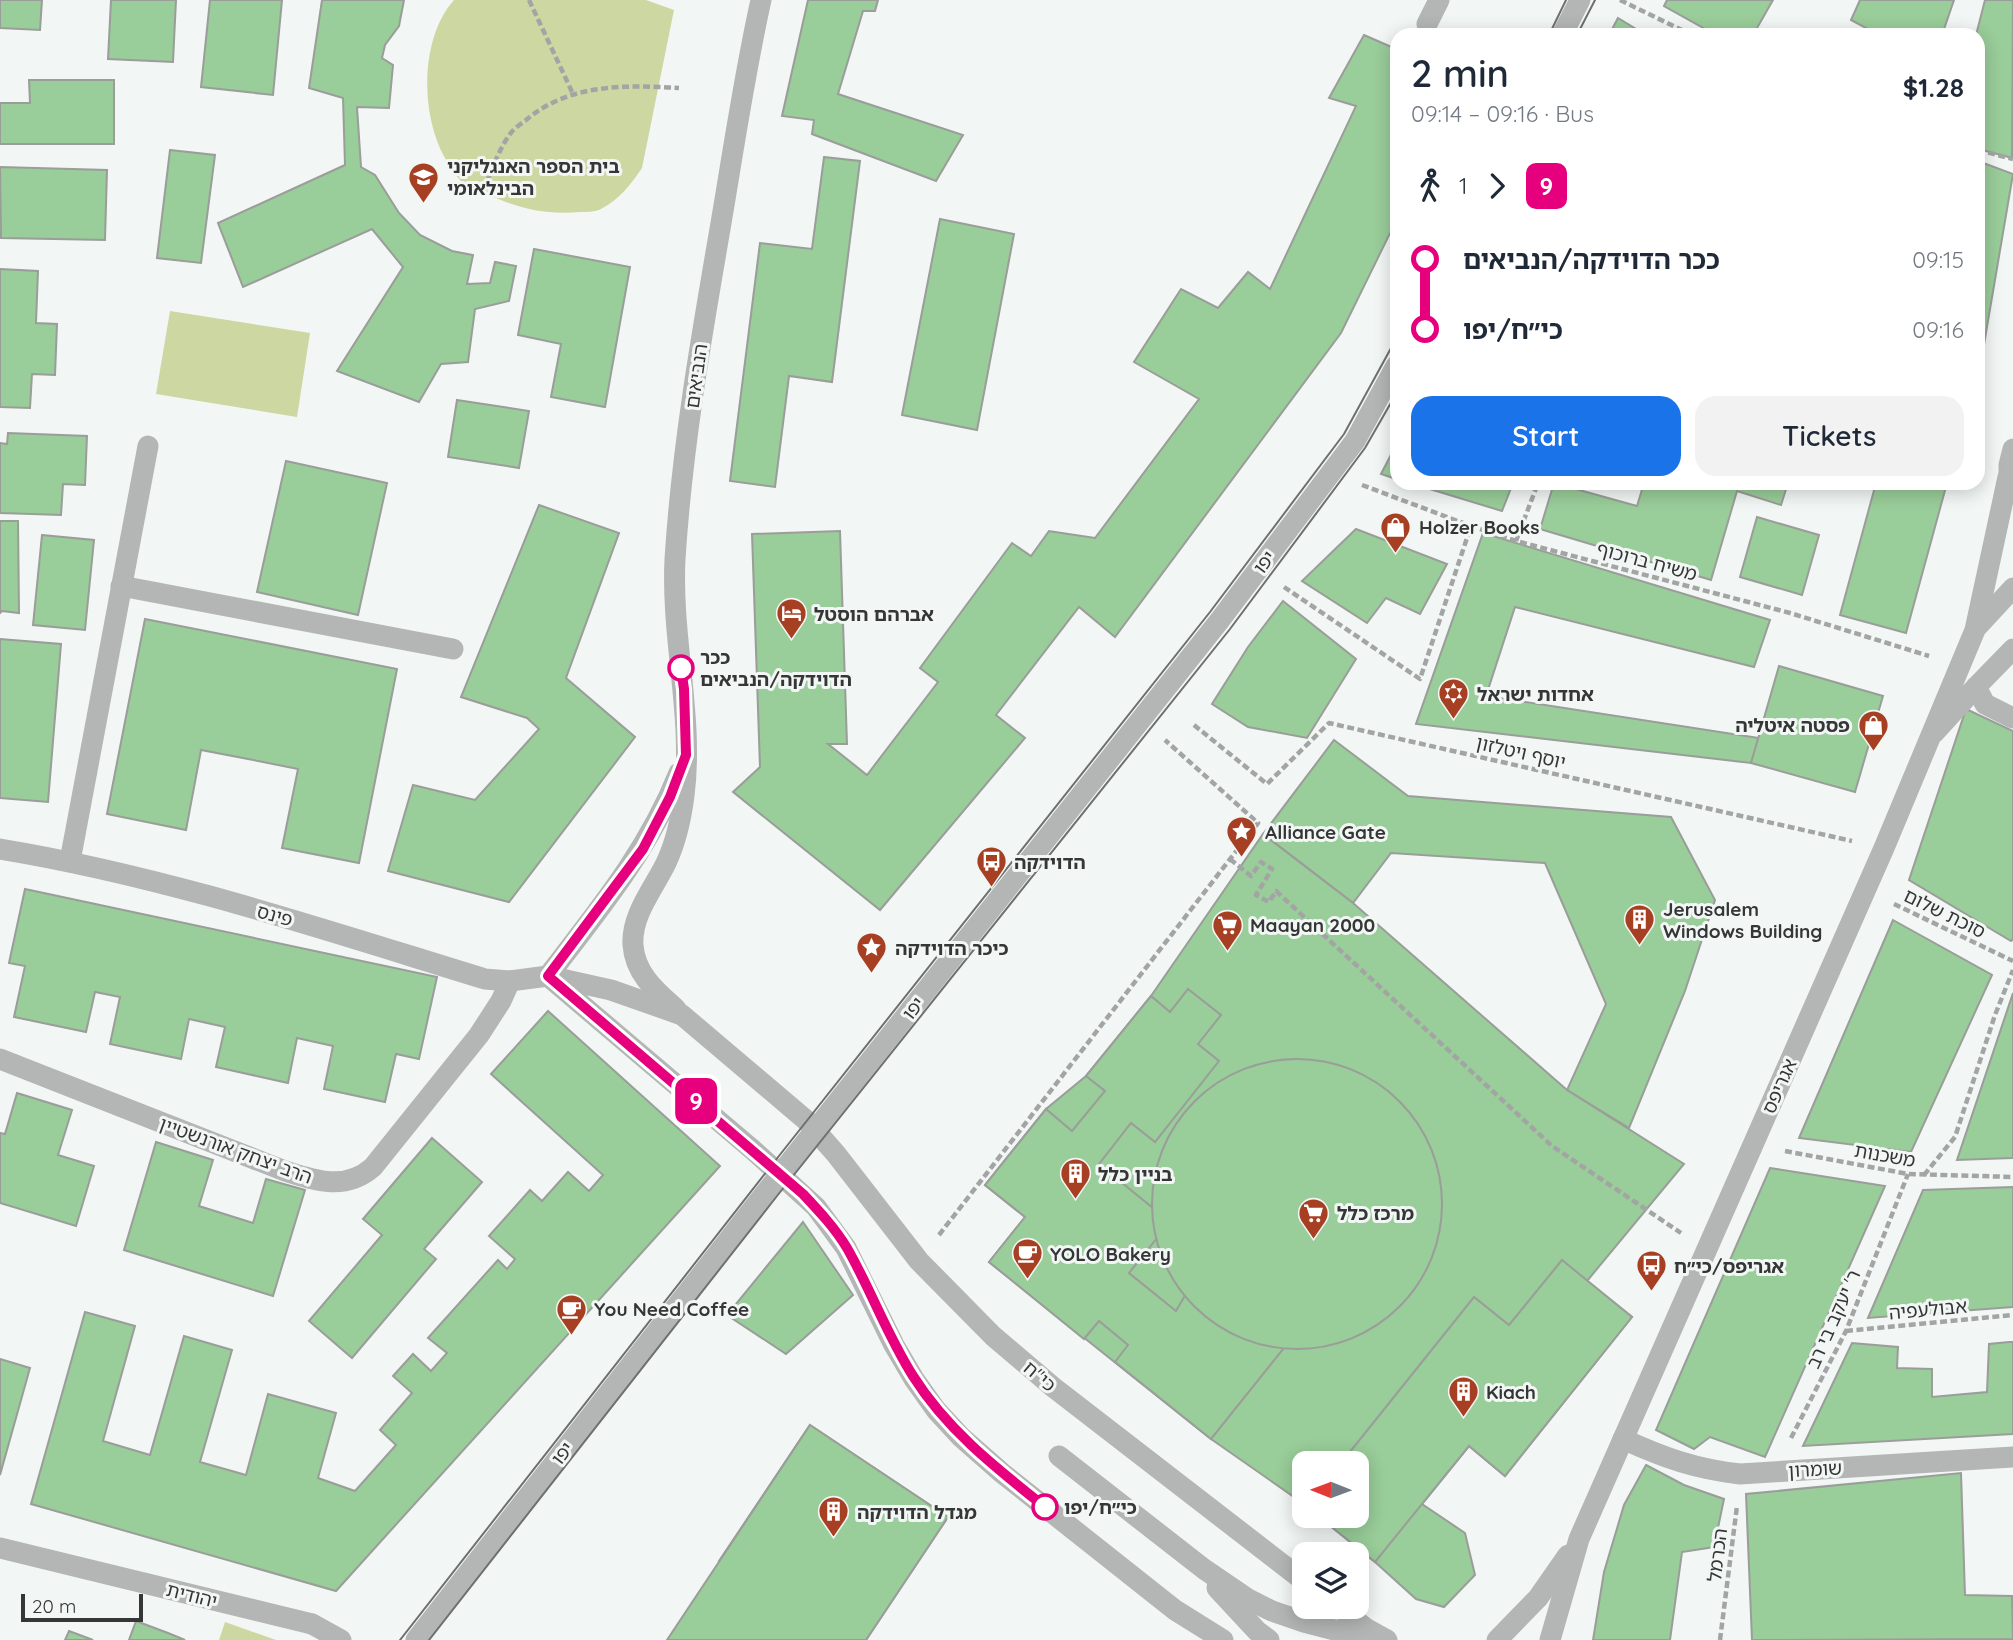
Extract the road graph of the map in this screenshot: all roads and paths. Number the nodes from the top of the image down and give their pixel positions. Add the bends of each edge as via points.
1 (530, 0) edge
2 (761, 0) edge
3 (1439, 0) edge
4 (1580, 0) edge
5 (1620, 0) edge
6 (1427, 24) dead end
7 (1566, 28) edge
8 (1678, 28) edge
9 (679, 88) dead end
10 (573, 94) junction
11 (1985, 152) edge
12 (2013, 159) edge
13 (483, 192) dead end
14 (1390, 377) edge
15 (148, 446) dead end
16 (2013, 449) edge
17 (1331, 473) junction
18 (2008, 477) junction
19 (1535, 490) edge
20 (2013, 502) edge
21 (1471, 526) junction
22 (1516, 541) junction
23 (1258, 570) junction
24 (121, 586) junction
25 (2013, 588) edge
26 (1975, 631) junction
27 (453, 649) dead end
28 (2013, 649) edge
29 (1960, 665) junction
30 (1976, 687) junction
31 (2013, 718) edge
32 (1194, 725) dead end
33 (1930, 738) junction
34 (1165, 740) dead end
35 (686, 755) junction
36 (1884, 848) junction
37 (0, 849) edge
38 (1230, 859) junction
39 (70, 860) junction
40 (1865, 891) junction
41 (2013, 961) edge
42 (2013, 970) edge
43 (548, 976) junction
44 (510, 981) junction
45 (682, 1015) junction
46 (0, 1059) edge
47 (816, 1130) junction
48 (1753, 1144) junction
49 (780, 1174) junction
50 (1908, 1174) junction
51 (1923, 1175) junction
52 (2013, 1177) edge
53 (1707, 1251) junction
54 (919, 1261) junction
55 (2013, 1315) edge
56 (1846, 1331) junction
57 (1623, 1439) junction
58 (1059, 1456) dead end
59 (2013, 1457) edge
60 (1774, 1471) junction
61 (1740, 1474) junction
62 (1579, 1539) junction
63 (0, 1548) edge
64 (1204, 1569) junction
65 (1292, 1572) edge
66 (1354, 1619) edge
67 (341, 1640) edge
68 (416, 1640) edge
69 (1223, 1640) edge
70 (1269, 1640) edge
71 (1372, 1640) edge
72 (1387, 1640) edge
73 (1497, 1640) edge
74 (1550, 1640) edge
75 (1720, 1640) edge

1 - 10 path
2 - 35 street, הנביאים via 702,332 678,520 675,601
3 - 6 street
4 - 7 street
5 - 8 path
9 - 10 path via 610,87
10 - 13 path via 542,106 512,132
11 - 12 path
14 - 17 street, יפו
15 - 24 street
16 - 18 street, אגריפס
17 - 21 path, משיח ברוכוף
17 - 23 street, יפו
18 - 20 street
18 - 26 street, אגריפס
19 - 22 path
21 - 22 path, משיח ברוכוף
21 - 23 path via 1420,678
22 - 29 path, משיח ברוכוף via 1790,613
23 - 47 street, יפו
24 - 27 street
24 - 39 street
25 - 26 street, אגריפס
26 - 29 street, אגריפס
28 - 30 street
29 - 33 street, אגריפס
30 - 31 street via 1985,704
30 - 33 street
32 - 36 path, יוסף ויטלזון via 1266,784 1329,723
33 - 36 street, אגריפס
34 - 38 path via 1258,823
35 - 43 street, הנביאים via 643,849
35 - 45 street, הנביאים via 677,834 642,907 633,944 645,977
36 - 40 street, אגריפס
37 - 39 street, פינס
38 - 53 path via 1251,876 1261,862 1272,869 1256,895 1269,902 1276,891 1552,1146
38 - 54 path
39 - 44 street, פינס via 279,916 485,979
40 - 41 path, סוכת שלום
40 - 48 street, אגריפס
42 - 51 path via 1955,1138
43 - 44 street, פינס
43 - 45 street, פינס via 611,990
43 - 49 street
44 - 46 street, הרב יצחק אורנשטיין via 480,1035 373,1167 363,1176 343,1182 285,1171
45 - 47 street, פינס
47 - 49 street, יפו
47 - 54 street, כי"ח
48 - 50 path, משכנות
48 - 53 street, אגריפס
49 - 68 street, יפו
49 - 69 street via 832,1225 914,1378 961,1437 1175,1610
50 - 51 path, משכנות
50 - 56 path, ר' יעקב בי רב
51 - 52 path, משכנות
53 - 57 street, אגריפס
54 - 65 street, כי"ח via 993,1336 1053,1387
55 - 56 path, אבולעפיה
56 - 60 path, ר' יעקב בי רב
57 - 61 street, שומרון via 1707,1471
57 - 62 street, אגריפס
58 - 64 street
59 - 60 street, שומרון
60 - 61 street, שומרון
61 - 75 path, הכרמל
62 - 73 street, אגריפס via 1538,1598
62 - 74 street, אגריפס
63 - 67 street, יהודית via 312,1624
64 - 70 street
64 - 71 street via 1272,1611
66 - 72 street

